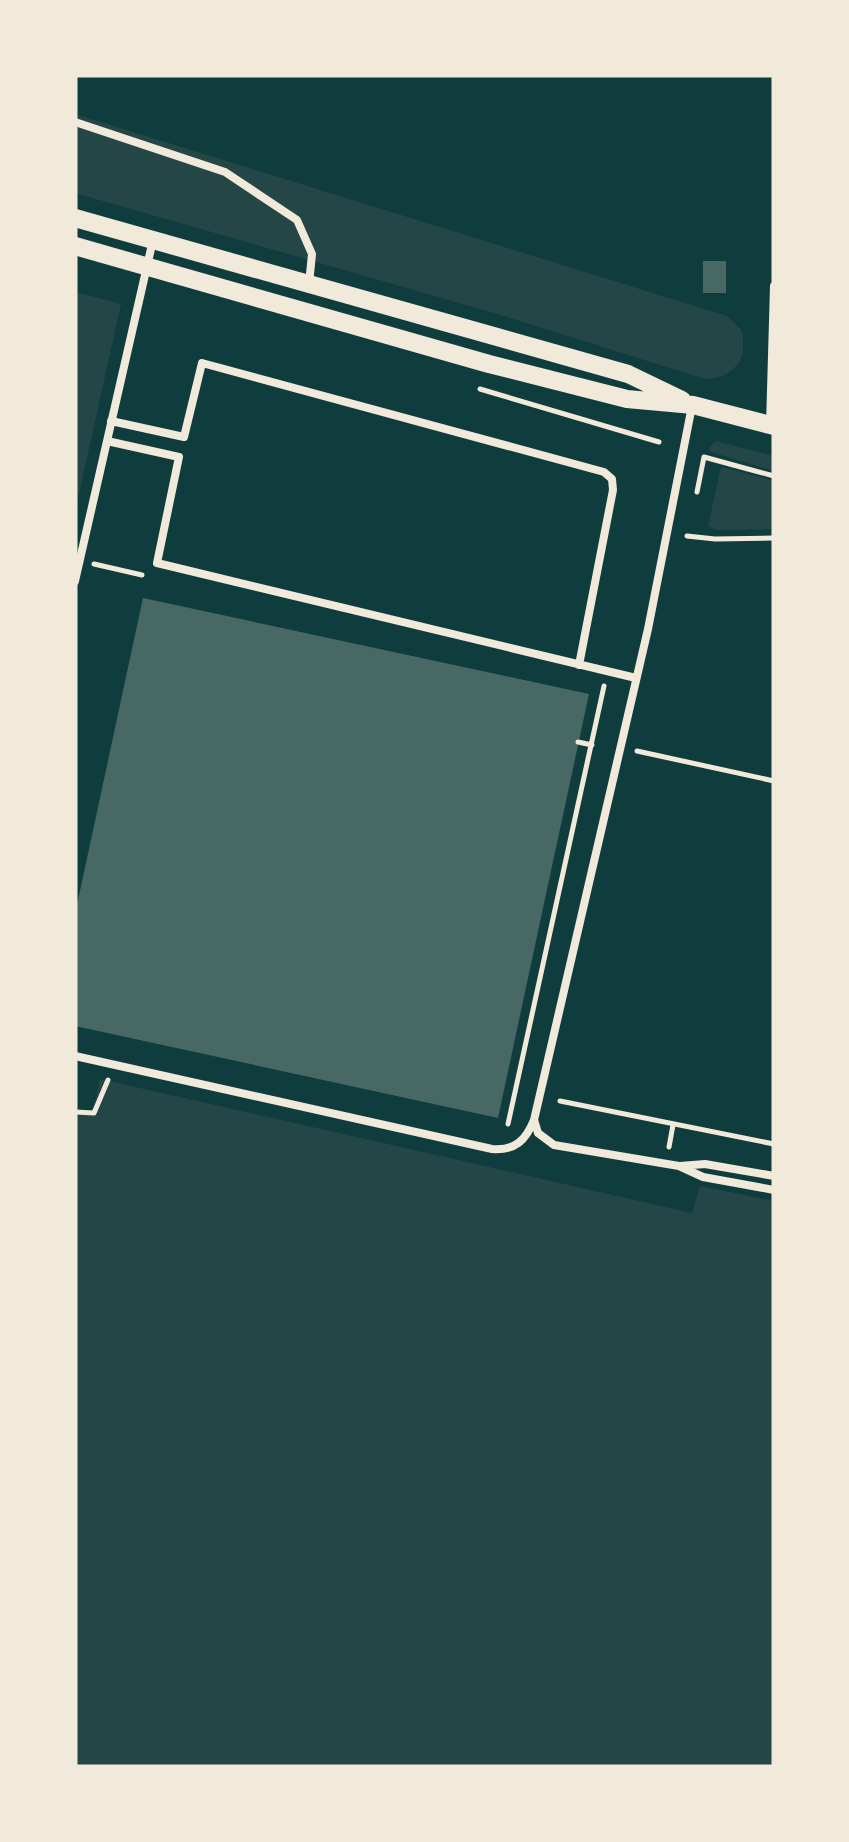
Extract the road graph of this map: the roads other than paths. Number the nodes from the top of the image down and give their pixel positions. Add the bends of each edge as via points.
1 (75, 122) edge
2 (75, 218) edge
3 (152, 240) junction
4 (75, 246) edge
5 (146, 267) junction
6 (309, 284) junction
7 (774, 286) edge
8 (693, 405) junction
9 (112, 422) junction
10 (772, 426) edge
11 (107, 441) junction
12 (75, 581) edge
13 (579, 664) junction
14 (636, 678) junction
15 (75, 1056) edge
16 (534, 1120) junction
17 (680, 1166) junction
18 (774, 1176) edge
19 (774, 1190) edge

1 - 6 lane via 225,172 297,220 312,254
2 - 3 street
3 - 5 lane
3 - 6 street
4 - 5 street
5 - 8 street via 610,395
5 - 9 lane
6 - 8 street via 628,374
7 - 10 lane
8 - 10 street
8 - 14 lane
9 - 11 lane
9 - 13 lane via 184,438 202,363 604,472 613,490
11 - 12 lane
11 - 13 lane via 179,457 157,563
13 - 14 lane
14 - 16 lane
15 - 16 lane via 492,1149 523,1141
16 - 17 lane via 538,1133 554,1144
17 - 18 lane
17 - 19 lane

